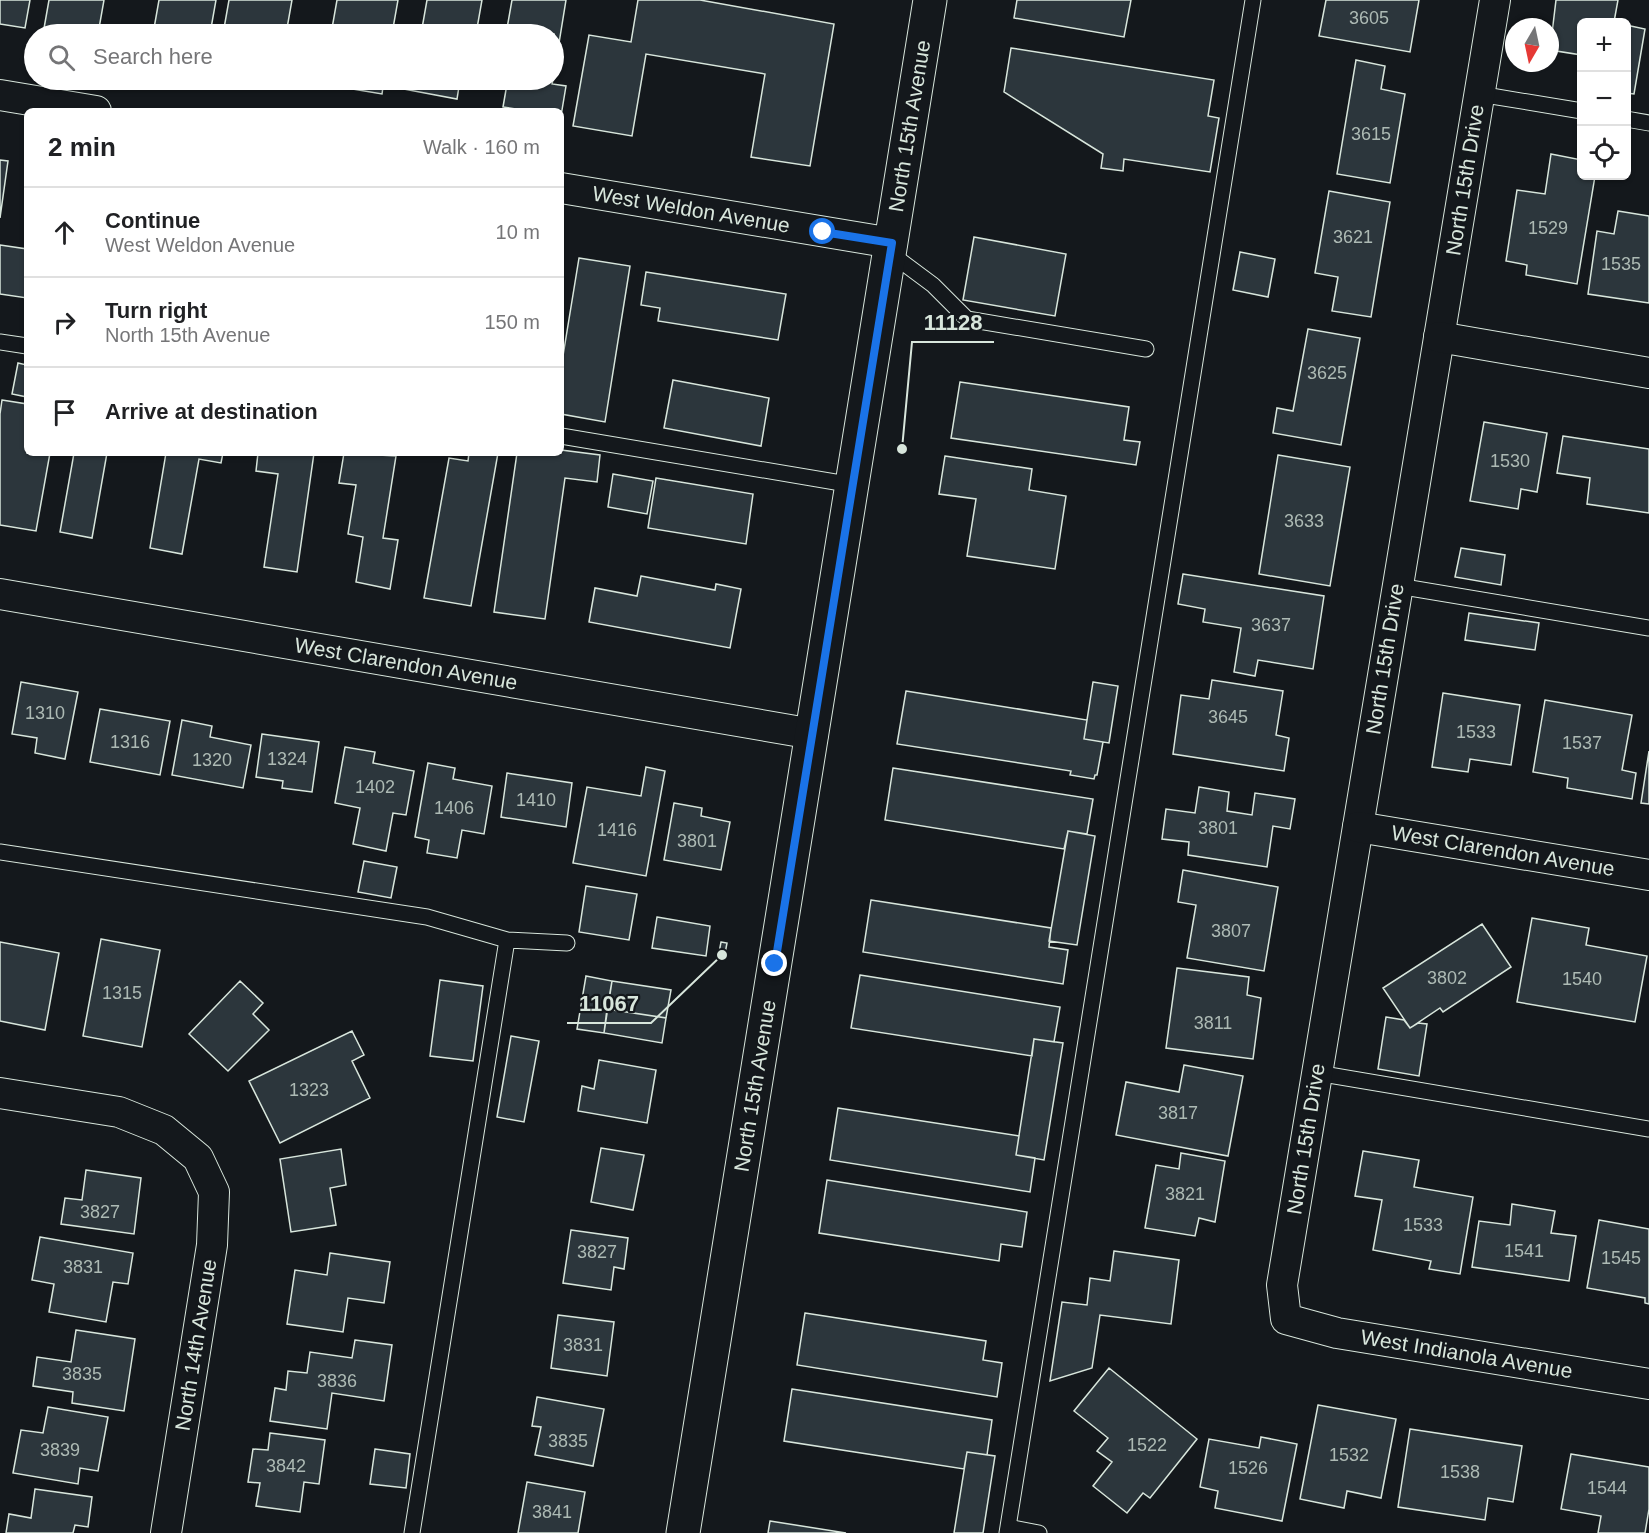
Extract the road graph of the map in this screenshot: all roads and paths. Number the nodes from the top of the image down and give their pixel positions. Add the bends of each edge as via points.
1 (930, 0) edge
2 (1253, 0) edge
3 (1495, 0) edge
4 (1479, 94) junction
5 (0, 95) edge
6 (78, 108) edge
7 (1577, 110) edge
8 (1631, 120) edge
9 (1649, 123) edge
10 (564, 189) edge
11 (891, 248) junction
12 (1439, 337) junction
13 (0, 342) edge
14 (24, 346) edge
15 (1146, 349) dead end
16 (1649, 373) edge
17 (564, 437) edge
18 (853, 485) junction
19 (1398, 586) junction
20 (0, 594) edge
21 (1649, 628) edge
22 (813, 734) junction
23 (1358, 827) junction
24 (0, 852) edge
25 (1649, 875) edge
26 (507, 940) junction
27 (567, 944) dead end
28 (1317, 1073) junction
29 (0, 1093) edge
30 (1649, 1129) edge
31 (1286, 1319) joint
32 (1649, 1384) edge
33 (1008, 1530) edge
34 (166, 1533) edge
35 (411, 1533) edge
36 (683, 1533) edge
37 (1039, 1533) edge

1 - 11 street, North 15th Avenue
2 - 33 lane
3 - 4 street, North 15th Drive
4 - 7 lane
4 - 12 street, North 15th Drive
5 - 6 street
8 - 9 lane
10 - 11 street, West Weldon Avenue
11 - 15 lane via 967,319
11 - 18 street, North 15th Avenue
12 - 16 street
12 - 19 street, North 15th Drive
13 - 14 lane
17 - 18 lane
18 - 22 street, North 15th Avenue
19 - 21 lane
19 - 23 street, North 15th Drive
20 - 22 street, West Clarendon Avenue
22 - 36 street, North 15th Avenue
23 - 25 street, West Clarendon Avenue
23 - 28 street, North 15th Drive
24 - 26 lane via 427,917
26 - 27 lane
26 - 35 lane
28 - 30 lane
28 - 31 street, North 15th Drive via 1282,1285
29 - 34 street, North 14th Avenue via 119,1112 164,1130 198,1158 214,1192 212,1245
31 - 32 street, West Indianola Avenue via 1337,1333
33 - 37 lane

